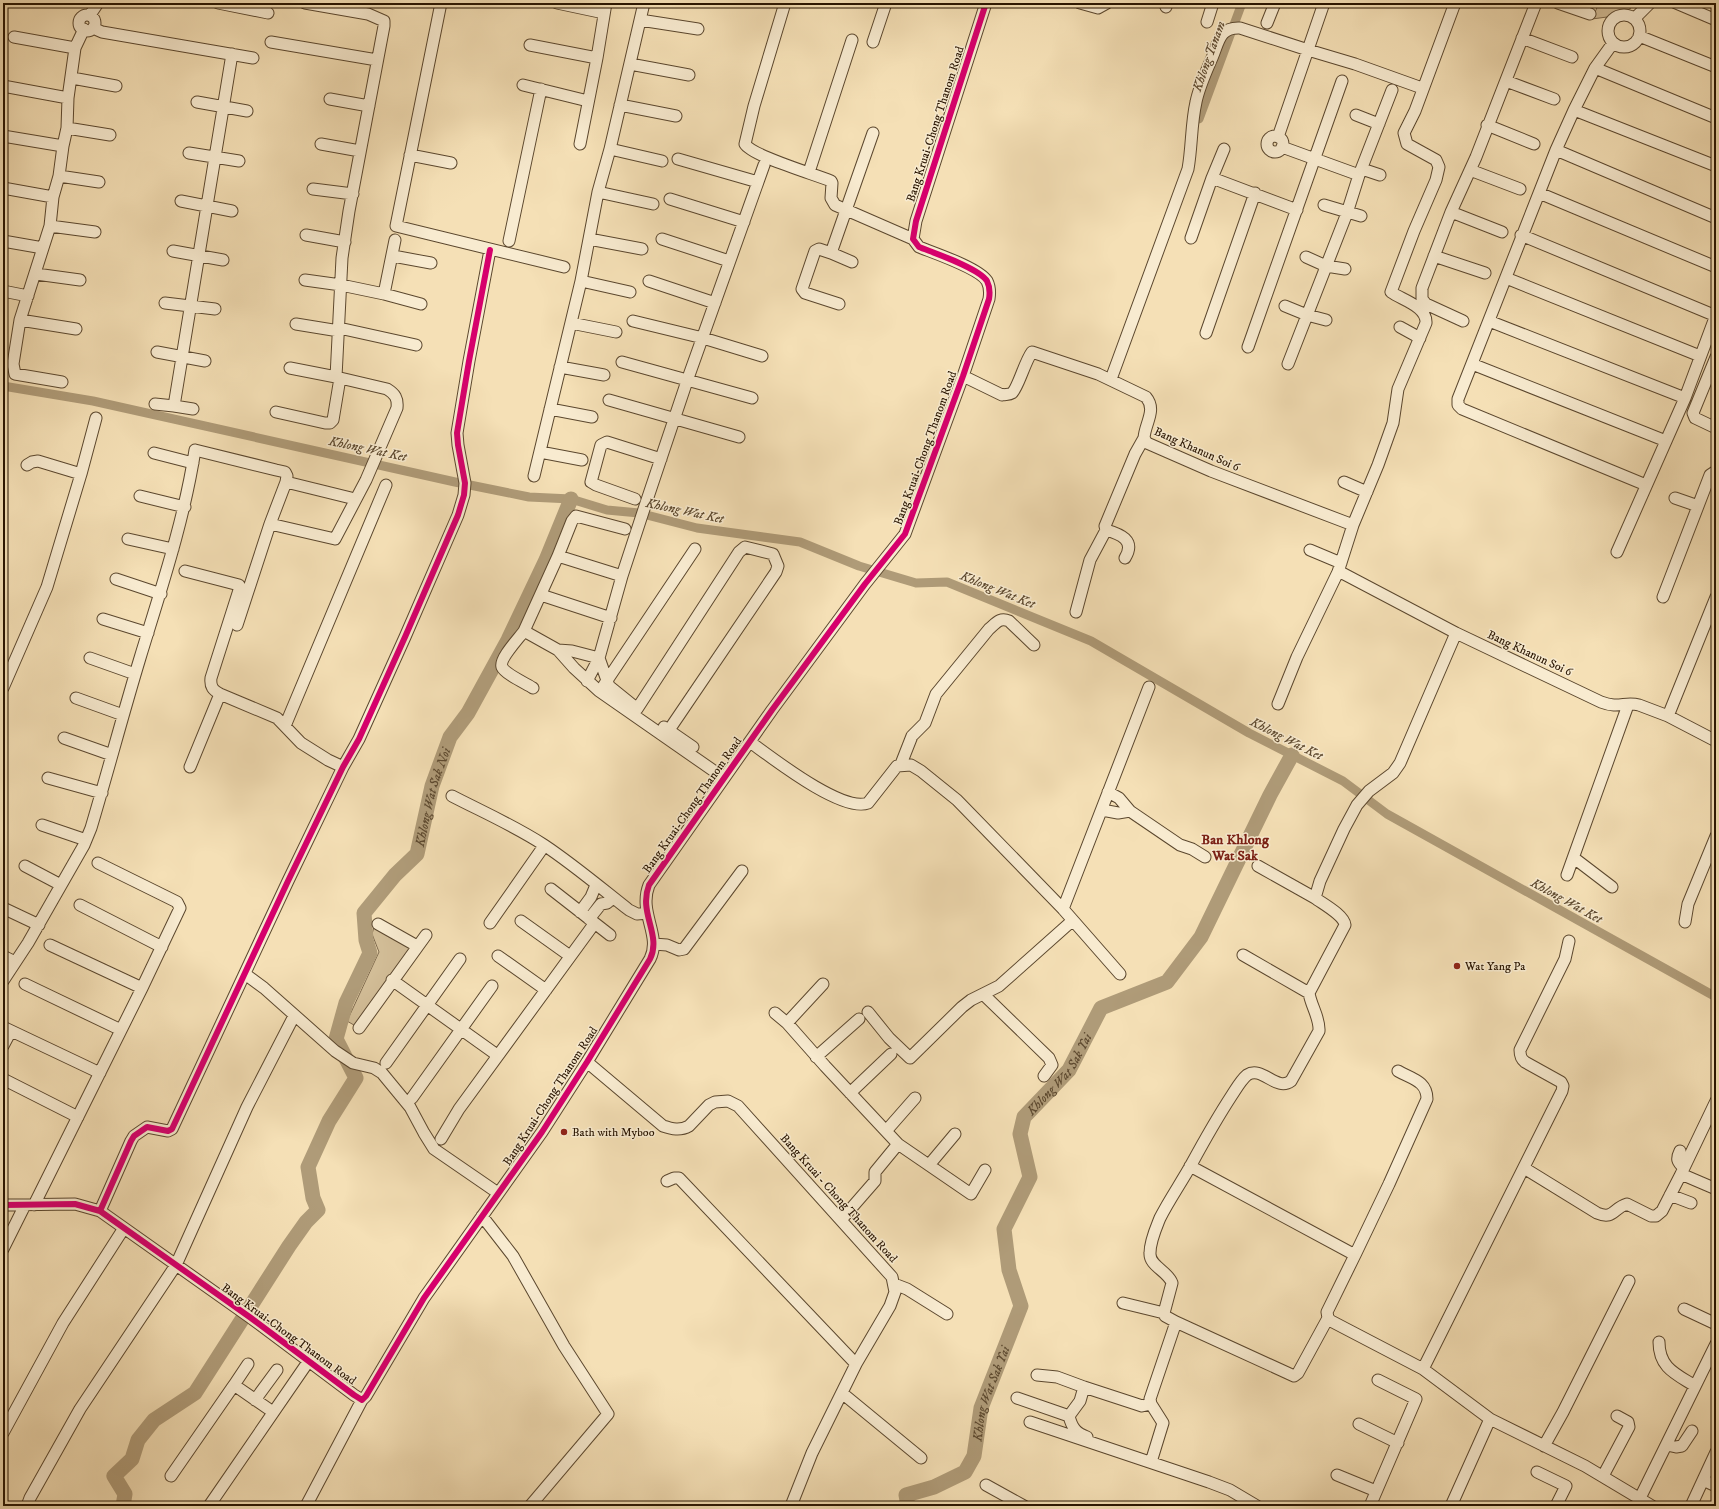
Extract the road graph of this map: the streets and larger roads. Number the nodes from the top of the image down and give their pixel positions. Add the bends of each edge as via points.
1 (98, 3) edge
2 (218, 3) edge
3 (306, 3) edge
4 (441, 3) edge
5 (557, 3) edge
6 (644, 3) edge
7 (785, 3) edge
8 (886, 3) edge
9 (986, 3) edge
10 (1080, 3) edge
11 (1107, 3) edge
12 (1213, 3) edge
13 (1274, 3) edge
14 (1324, 3) edge
15 (1455, 3) edge
16 (1536, 3) edge
17 (1558, 3) edge
18 (1650, 3) edge
19 (1676, 3) edge
20 (605, 8) edge
21 (268, 13) dead end
22 (1590, 14) dead end
23 (1635, 18) junction
24 (640, 20) junction
25 (1716, 20) edge
26 (1207, 22) dead end
27 (1267, 23) dead end
28 (88, 29) junction
29 (698, 29) dead end
30 (1639, 36) junction
31 (14, 37) dead end
32 (1522, 38) junction
33 (852, 40) dead end
34 (271, 42) dead end
35 (873, 42) dead end
36 (1613, 43) junction
37 (530, 45) dead end
38 (75, 48) junction
39 (1308, 50) junction
40 (232, 54) junction
41 (1572, 57) dead end
42 (253, 58) dead end
43 (597, 58) junction
44 (377, 60) junction
45 (630, 64) junction
46 (1716, 67) edge
47 (1595, 68) junction
48 (689, 75) dead end
49 (72, 78) junction
50 (1506, 80) junction
51 (1342, 81) dead end
52 (523, 85) dead end
53 (3, 86) edge
54 (116, 86) dead end
55 (1422, 88) junction
56 (541, 89) junction
57 (1392, 90) dead end
58 (68, 98) junction
59 (330, 99) dead end
60 (1554, 99) dead end
61 (588, 101) junction
62 (197, 102) dead end
63 (620, 105) junction
64 (369, 106) junction
65 (224, 108) junction
66 (1574, 110) junction
67 (247, 111) dead end
68 (1356, 115) dead end
69 (676, 116) dead end
70 (1716, 118) edge
71 (1379, 124) junction
72 (1488, 125) junction
73 (67, 128) junction
74 (873, 133) dead end
75 (110, 135) dead end
76 (3, 136) edge
77 (321, 144) dead end
78 (580, 144) dead end
79 (1534, 144) dead end
80 (63, 146) junction
81 (610, 148) junction
82 (1224, 149) dead end
83 (1556, 150) junction
84 (360, 151) junction
85 (188, 153) dead end
86 (410, 155) junction
87 (216, 157) junction
88 (678, 159) dead end
89 (1314, 160) junction
90 (239, 161) dead end
91 (662, 161) dead end
92 (451, 163) dead end
93 (764, 165) dead end
94 (1716, 166) edge
95 (1470, 170) junction
96 (809, 172) junction
97 (1360, 172) junction
98 (1380, 175) dead end
99 (59, 176) junction
100 (1212, 178) junction
101 (99, 182) dead end
102 (758, 182) junction
103 (3, 188) edge
104 (313, 189) dead end
105 (1520, 189) dead end
106 (598, 192) junction
107 (1255, 193) junction
108 (1539, 193) junction
109 (353, 194) junction
110 (53, 197) junction
111 (670, 199) dead end
112 (181, 201) dead end
113 (653, 204) dead end
114 (1324, 205) dead end
115 (208, 206) junction
116 (847, 210) junction
117 (1297, 210) junction
118 (232, 211) dead end
119 (1451, 212) junction
120 (1347, 213) junction
121 (1361, 216) dead end
122 (1716, 218) edge
123 (744, 222) junction
124 (50, 226) junction
125 (95, 232) dead end
126 (1502, 232) dead end
127 (306, 235) dead end
128 (1522, 235) junction
129 (589, 238) junction
130 (1191, 238) dead end
131 (662, 239) dead end
132 (913, 239) junction
133 (395, 240) dead end
134 (3, 241) edge
135 (509, 241) dead end
136 (345, 242) junction
137 (43, 248) junction
138 (642, 249) dead end
139 (490, 250) junction
140 (172, 251) dead end
141 (831, 253) junction
142 (199, 256) junction
143 (393, 256) junction
144 (1434, 256) junction
145 (1306, 257) dead end
146 (223, 260) dead end
147 (729, 261) junction
148 (852, 262) dead end
149 (431, 263) dead end
150 (1326, 266) junction
151 (564, 267) dead end
152 (1716, 267) edge
153 (1345, 269) dead end
154 (1485, 273) dead end
155 (36, 274) junction
156 (1506, 278) junction
157 (80, 280) dead end
158 (305, 280) dead end
159 (581, 281) junction
160 (649, 281) dead end
161 (341, 285) junction
162 (3, 291) edge
163 (630, 292) dead end
164 (384, 294) junction
165 (28, 296) junction
166 (715, 302) junction
167 (165, 303) dead end
168 (421, 304) dead end
169 (839, 304) dead end
170 (191, 305) junction
171 (1285, 306) dead end
172 (215, 309) dead end
173 (1307, 315) junction
174 (1716, 316) edge
175 (20, 320) junction
176 (1326, 320) dead end
177 (633, 321) dead end
178 (1463, 321) dead end
179 (1489, 321) junction
180 (571, 323) junction
181 (296, 324) dead end
182 (1400, 327) dead end
183 (76, 329) dead end
184 (339, 330) junction
185 (616, 332) dead end
186 (1206, 333) dead end
187 (703, 338) junction
188 (1420, 338) junction
189 (416, 346) dead end
190 (1248, 347) dead end
191 (157, 352) dead end
192 (182, 356) junction
193 (762, 356) dead end
194 (1700, 356) junction
195 (1716, 357) edge
196 (205, 361) dead end
197 (622, 362) dead end
198 (1288, 364) dead end
199 (1472, 364) junction
200 (560, 367) junction
201 (290, 368) dead end
202 (604, 375) dead end
203 (963, 376) junction
204 (338, 378) junction
205 (1111, 379) junction
206 (687, 381) junction
207 (62, 382) dead end
208 (752, 398) dead end
209 (1684, 398) junction
210 (609, 400) dead end
211 (155, 404) dead end
212 (174, 406) junction
213 (193, 408) dead end
214 (550, 409) junction
215 (276, 412) dead end
216 (592, 417) dead end
217 (96, 418) dead end
218 (674, 419) junction
219 (1716, 428) edge
220 (739, 437) dead end
221 (1144, 438) junction
222 (1666, 441) junction
223 (540, 452) junction
224 (154, 453) dead end
225 (661, 459) junction
226 (582, 460) dead end
227 (193, 463) junction
228 (27, 465) dead end
229 (1716, 471) edge
230 (81, 474) junction
231 (534, 476) dead end
232 (286, 482) junction
233 (1344, 482) dead end
234 (386, 485) dead end
235 (1646, 485) junction
236 (1367, 492) junction
237 (140, 496) dead end
238 (351, 498) dead end
239 (1675, 498) dead end
240 (635, 499) dead end
241 (1698, 506) junction
242 (185, 507) junction
243 (270, 524) junction
244 (1354, 525) junction
245 (625, 529) dead end
246 (1106, 530) junction
247 (128, 539) dead end
248 (173, 549) junction
249 (695, 549) dead end
250 (1310, 550) dead end
251 (1616, 552) dead end
252 (558, 556) junction
253 (1125, 558) dead end
254 (1339, 568) junction
255 (185, 571) dead end
256 (622, 576) junction
257 (116, 579) dead end
258 (161, 594) junction
259 (541, 595) junction
260 (1663, 597) dead end
261 (1716, 597) edge
262 (1076, 612) dead end
263 (611, 618) junction
264 (103, 619) dead end
265 (237, 625) dead end
266 (524, 631) junction
267 (1456, 633) junction
268 (148, 634) junction
269 (1034, 645) dead end
270 (558, 650) junction
271 (90, 658) dead end
272 (599, 658) junction
273 (135, 674) junction
274 (587, 681) junction
275 (606, 682) junction
276 (1149, 687) dead end
277 (3, 688) edge
278 (533, 688) dead end
279 (599, 691) junction
280 (220, 694) junction
281 (76, 698) dead end
282 (1278, 704) dead end
283 (1628, 705) junction
284 (638, 713) junction
285 (123, 715) junction
286 (1668, 716) junction
287 (285, 726) junction
288 (672, 735) junction
289 (64, 738) dead end
290 (1716, 741) edge
291 (750, 742) junction
292 (112, 755) junction
293 (901, 764) junction
294 (190, 766) dead end
295 (343, 767) junction
296 (727, 775) junction
297 (48, 778) dead end
298 (1108, 792) junction
299 (102, 793) junction
300 (452, 796) dead end
301 (1102, 810) junction
302 (1130, 811) junction
303 (42, 825) dead end
304 (1716, 836) edge
305 (86, 840) junction
306 (544, 846) junction
307 (1205, 857) dead end
308 (1574, 858) junction
309 (98, 863) dead end
310 (25, 866) dead end
311 (1258, 866) dead end
312 (742, 870) dead end
313 (1567, 875) dead end
314 (61, 885) junction
315 (596, 885) junction
316 (1612, 887) dead end
317 (551, 890) dead end
318 (591, 897) junction
319 (613, 898) junction
320 (1315, 898) junction
321 (601, 904) junction
322 (80, 905) dead end
323 (3, 908) edge
324 (1063, 909) junction
325 (580, 912) junction
326 (647, 913) junction
327 (521, 921) dead end
328 (592, 921) junction
329 (1072, 922) junction
330 (1685, 922) dead end
331 (490, 923) dead end
332 (378, 924) dead end
333 (39, 925) junction
334 (426, 935) dead end
335 (610, 935) dead end
336 (1569, 941) dead end
337 (654, 944) junction
338 (50, 945) dead end
339 (417, 946) junction
340 (162, 947) junction
341 (1243, 955) dead end
342 (3, 956) edge
343 (498, 956) dead end
344 (570, 956) junction
345 (460, 959) dead end
346 (16, 962) junction
347 (245, 974) junction
348 (1120, 974) dead end
349 (3, 980) edge
350 (392, 980) junction
351 (25, 984) dead end
352 (823, 984) dead end
353 (492, 986) dead end
354 (142, 988) junction
355 (546, 990) junction
356 (1309, 993) junction
357 (983, 994) junction
358 (428, 1004) junction
359 (868, 1012) dead end
360 (775, 1013) dead end
361 (294, 1016) junction
362 (859, 1019) dead end
363 (787, 1023) junction
364 (359, 1028) dead end
365 (7, 1029) edge
366 (461, 1029) junction
367 (121, 1030) junction
368 (3, 1046) edge
369 (890, 1054) dead end
370 (497, 1055) junction
371 (816, 1057) junction
372 (587, 1062) junction
373 (386, 1063) dead end
374 (1398, 1071) dead end
375 (100, 1073) junction
376 (1044, 1076) dead end
377 (3, 1079) edge
378 (850, 1093) junction
379 (412, 1098) dead end
380 (915, 1098) dead end
381 (1716, 1101) edge
382 (78, 1117) junction
383 (886, 1131) junction
384 (955, 1134) dead end
385 (441, 1139) dead end
386 (898, 1144) junction
387 (1680, 1151) dead end
388 (929, 1165) junction
389 (1190, 1166) junction
390 (1524, 1168) junction
391 (985, 1170) dead end
392 (1682, 1171) junction
393 (666, 1181) dead end
394 (1716, 1189) edge
395 (498, 1193) junction
396 (1670, 1195) junction
397 (1691, 1203) dead end
398 (3, 1205) edge
399 (30, 1205) junction
400 (100, 1211) junction
401 (482, 1216) junction
402 (841, 1220) junction
403 (124, 1228) junction
404 (3, 1249) edge
405 (1355, 1255) junction
406 (176, 1265) junction
407 (1629, 1281) dead end
408 (894, 1284) junction
409 (1123, 1303) dead end
410 (1684, 1309) dead end
411 (1164, 1313) junction
412 (947, 1314) dead end
413 (1328, 1318) junction
414 (1176, 1322) junction
415 (1716, 1324) edge
416 (1659, 1342) dead end
417 (1716, 1344) edge
418 (308, 1362) junction
419 (248, 1364) dead end
420 (856, 1364) junction
421 (1423, 1369) junction
422 (277, 1370) dead end
423 (1037, 1375) dead end
424 (1378, 1380) dead end
425 (234, 1385) junction
426 (1695, 1386) junction
427 (1084, 1387) junction
428 (842, 1393) junction
429 (1017, 1398) dead end
430 (255, 1400) junction
431 (362, 1400) junction
432 (1151, 1404) junction
433 (273, 1412) junction
434 (1070, 1416) junction
435 (1617, 1416) dead end
436 (1490, 1419) junction
437 (1030, 1422) dead end
438 (1359, 1424) dead end
439 (1692, 1431) dead end
440 (3, 1433) edge
441 (1398, 1443) junction
442 (1667, 1445) junction
443 (1544, 1446) junction
444 (1716, 1452) edge
445 (921, 1458) dead end
446 (1152, 1458) junction
447 (1537, 1472) dead end
448 (1337, 1475) dead end
449 (171, 1476) dead end
450 (1603, 1476) junction
451 (1703, 1480) junction
452 (986, 1485) dead end
453 (1716, 1486) edge
454 (1376, 1492) junction
455 (1640, 1498) junction
456 (27, 1506) edge
457 (209, 1506) edge
458 (306, 1506) edge
459 (530, 1506) edge
460 (791, 1506) edge
461 (1024, 1506) edge
462 (1257, 1506) edge
463 (1370, 1506) edge
464 (1451, 1506) edge
465 (1556, 1506) edge
466 (1652, 1506) edge
467 (1691, 1506) edge

1 - 28 street via 90,15 80,20
2 - 21 street
3 - 44 street via 368,14 384,21
4 - 86 street
5 - 20 street
6 - 24 street
7 - 96 street via 745,140 747,148
8 - 35 street
9 - 132 street, Bang Kruai-Chong Thanom Road via 916,221
10 - 11 street via 1098,8
12 - 26 street
13 - 27 street
14 - 39 street
15 - 55 street
16 - 32 street
17 - 22 street
18 - 23 street
19 - 25 street
20 - 43 street
23 - 30 street via 1640,29
23 - 36 street via 1624,15 1614,19 1608,30
24 - 29 street
24 - 45 street
28 - 38 street
28 - 40 street
30 - 36 street via 1629,46
30 - 46 street
31 - 38 street
32 - 41 street
32 - 50 street
33 - 96 street
34 - 44 street
36 - 47 street
37 - 43 street
38 - 49 street
39 - 55 street
39 - 89 street via 1280,142
39 - 205 street via 1240,28 1232,28 1221,35 1196,100 1188,169
40 - 42 street
40 - 65 street
43 - 61 street
44 - 64 street
45 - 48 street
45 - 63 street
47 - 66 street
47 - 70 street
49 - 54 street
49 - 58 street
50 - 60 street
50 - 72 street
51 - 89 street
52 - 56 street
53 - 58 street
55 - 188 street via 1404,134 1407,144 1436,160 1439,167 1391,292 1424,314 1426,323
56 - 61 street
56 - 135 street
57 - 71 street
58 - 73 street
59 - 64 street
61 - 78 street
62 - 65 street
63 - 69 street
63 - 81 street
64 - 84 street
65 - 67 street
65 - 87 street
66 - 83 street
66 - 94 street
68 - 71 street
71 - 97 street
72 - 79 street
72 - 95 street
73 - 75 street
73 - 80 street
74 - 116 street
76 - 80 street
77 - 84 street
80 - 99 street
81 - 91 street
81 - 106 street
82 - 100 street
83 - 108 street
83 - 122 street
84 - 109 street
85 - 87 street
86 - 92 street
86 - 139 street via 396,226
87 - 90 street
87 - 115 street
88 - 102 street
89 - 97 street
89 - 117 street
93 - 102 street
95 - 105 street
95 - 119 street
96 - 116 street via 831,181 833,203
97 - 98 street
97 - 120 street
99 - 101 street
99 - 110 street
100 - 107 street
100 - 130 street
102 - 123 street
103 - 110 street
104 - 109 street
106 - 113 street
106 - 129 street
107 - 117 street
107 - 186 street
108 - 128 street
108 - 152 street
109 - 136 street
110 - 124 street
111 - 123 street
112 - 115 street
114 - 120 street
115 - 118 street
115 - 142 street
116 - 132 street
116 - 141 street
117 - 190 street
119 - 126 street
119 - 144 street
120 - 121 street
120 - 150 street
123 - 147 street
124 - 125 street
124 - 137 street
127 - 136 street
128 - 156 street
128 - 174 street
129 - 138 street
129 - 159 street
131 - 147 street
132 - 203 street, Bang Kruai-Chong Thanom Road via 919,247 975,270 988,282 989,299
133 - 143 street
134 - 137 street
136 - 161 street
137 - 155 street
139 - 151 street
139 - 295 street via 457,433 464,473 464,495 458,515 405,637 359,739
140 - 142 street
141 - 148 street
141 - 169 street via 819,249 815,251 802,289 805,293
142 - 146 street
142 - 170 street
143 - 149 street
143 - 164 street
144 - 154 street
144 - 178 street via 1422,288 1422,298 1430,307
145 - 150 street
147 - 166 street
150 - 153 street
150 - 173 street
155 - 157 street
155 - 165 street
156 - 179 street
156 - 194 street
158 - 161 street
159 - 163 street
159 - 180 street
160 - 166 street
161 - 164 street
161 - 184 street
162 - 165 street
164 - 168 street
165 - 175 street
166 - 187 street
167 - 170 street
170 - 172 street
170 - 192 street
171 - 173 street
173 - 176 street
173 - 198 street
174 - 194 street
175 - 183 street
175 - 207 street via 12,364 15,374
177 - 187 street
179 - 199 street
179 - 209 street
180 - 185 street
180 - 200 street
181 - 184 street
182 - 188 street
184 - 189 street
184 - 204 street
187 - 193 street
187 - 206 street
188 - 236 street via 1398,389 1393,423
191 - 192 street
192 - 196 street
192 - 212 street
194 - 209 street
195 - 219 street via 1694,414 1695,418
197 - 206 street
199 - 222 street
199 - 235 street via 1458,399 1458,405 1462,409
200 - 202 street
200 - 214 street
201 - 204 street
203 - 205 street, Bang Khanun Soi 6 via 1002,395 1008,394 1014,390 1032,352
203 - 291 street, Bang Kruai-Chong Thanom Road via 905,534 865,584
204 - 215 street via 333,420 330,423
204 - 243 street via 387,389 394,393 398,401 395,415 378,456 335,539
205 - 221 street, Bang Khanun Soi 6 via 1149,401 1150,414
206 - 208 street
206 - 218 street
209 - 222 street
210 - 218 street
211 - 212 street
212 - 213 street
214 - 216 street
214 - 223 street
217 - 230 street
218 - 220 street
218 - 225 street
221 - 244 street, Bang Khanun Soi 6 via 1147,443 1211,471
221 - 246 street via 1132,460 1105,526
222 - 235 street
223 - 226 street
223 - 231 street
224 - 227 street
225 - 240 street via 607,442 601,445 591,482
225 - 256 street
227 - 232 street via 195,450 284,472
227 - 242 street
228 - 230 street via 38,461
229 - 241 street via 1710,475
230 - 277 street via 47,586
232 - 238 street
232 - 243 street
233 - 236 street
234 - 287 street
235 - 251 street
236 - 244 street
237 - 242 street
239 - 241 street
241 - 260 street
242 - 248 street
243 - 265 street
244 - 254 street
245 - 252 street via 576,516
246 - 253 street via 1119,534 1127,541 1128,550
246 - 262 street via 1090,560
247 - 248 street
248 - 258 street
249 - 275 street
250 - 254 street, Bang Khanun Soi 6
252 - 256 street
252 - 259 street
254 - 267 street, Bang Khanun Soi 6 via 1344,574
254 - 282 street
255 - 280 street via 240,587 211,678 213,690
256 - 263 street
257 - 258 street
258 - 268 street
259 - 263 street
259 - 266 street
261 - 286 street
263 - 272 street
264 - 268 street
266 - 270 street
266 - 278 street via 502,661 502,667
267 - 283 street, Bang Khanun Soi 6 via 1609,705
267 - 320 street via 1398,768 1369,791 1357,805 1320,881
268 - 273 street
269 - 293 street via 1005,619 989,629 936,694 925,723 912,736
270 - 272 street via 580,652
270 - 274 street
271 - 273 street
272 - 274 street
272 - 275 street
273 - 285 street
274 - 279 street
275 - 279 street
275 - 284 street
276 - 298 street
279 - 284 street
280 - 287 street via 276,718
280 - 294 street
281 - 285 street
283 - 286 street, Bang Khanun Soi 6 via 1639,705
283 - 308 street
284 - 288 street
284 - 288 street via 739,552 744,547 773,554 778,566 776,572
285 - 292 street
286 - 290 street, Bang Khanun Soi 6
287 - 295 street via 302,743
288 - 296 street
289 - 292 street
291 - 293 street via 799,777 855,804 868,802 894,769
291 - 296 street, Bang Kruai-Chong Thanom Road
292 - 299 street
293 - 324 street via 911,765 921,771 957,800
295 - 347 street
296 - 326 street, Bang Kruai-Chong Thanom Road via 649,885 645,899
297 - 299 street
298 - 301 street
298 - 302 street via 1119,798
299 - 305 street
300 - 306 street
301 - 302 street via 1118,813
301 - 324 street
302 - 307 street via 1180,845
303 - 305 street
304 - 330 street via 1688,904
305 - 314 street
306 - 315 street
306 - 331 street
308 - 313 street
308 - 316 street
309 - 340 street via 178,902 180,908
310 - 314 street
311 - 320 street
312 - 337 street via 684,949
314 - 333 street
315 - 318 street
315 - 319 street
317 - 325 street
318 - 321 street
318 - 325 street
319 - 321 street
319 - 326 street via 632,913
320 - 356 street via 1341,917 1345,925
321 - 328 street
322 - 340 street
323 - 333 street
324 - 329 street
325 - 328 street
326 - 337 street, Bang Kruai-Chong Thanom Road
327 - 344 street
328 - 335 street
328 - 344 street
329 - 348 street
329 - 357 street via 999,986
332 - 339 street
333 - 346 street
334 - 339 street
336 - 390 street via 1565,958 1520,1050 1521,1059 1561,1082 1563,1086
337 - 372 street, Bang Kruai-Chong Thanom Road via 650,959
338 - 354 street
339 - 350 street
340 - 354 street
341 - 356 street
342 - 346 street
343 - 355 street
344 - 355 street
345 - 358 street
346 - 349 street
347 - 361 street
347 - 400 street via 172,1129 168,1131 147,1127 134,1136
350 - 358 street
350 - 364 street
351 - 367 street
352 - 363 street
353 - 366 street
354 - 367 street
355 - 370 street
356 - 389 street via 1319,1022 1319,1031 1292,1081 1284,1085 1258,1073 1247,1075 1218,1115
357 - 359 street via 962,1007 910,1058 889,1038
357 - 376 street via 1049,1058 1052,1065
358 - 366 street
358 - 373 street
360 - 363 street
361 - 395 street via 353,1063 374,1068 382,1073 410,1107 434,1149
361 - 406 street via 247,1107
362 - 371 street
363 - 371 street
365 - 368 street
365 - 375 street
366 - 370 street
366 - 379 street
367 - 375 street
369 - 378 street
370 - 385 street via 459,1108
371 - 378 street
372 - 395 street, Bang Kruai-Chong Thanom Road via 542,1132
372 - 402 street, Bang Kruai - Chong Thanom Road via 663,1126 672,1129 685,1129 715,1102 732,1102
374 - 405 street via 1424,1085 1427,1099
375 - 382 street
377 - 382 street
378 - 383 street
380 - 383 street
381 - 392 street
382 - 399 street
383 - 386 street
384 - 388 street
386 - 388 street
386 - 402 street via 875,1172 875,1181
387 - 392 street via 1677,1160
388 - 391 street via 971,1194
389 - 405 street
389 - 411 street via 1160,1218 1151,1242 1152,1260 1167,1274 1172,1283
390 - 396 street via 1604,1216 1616,1212 1627,1204 1656,1216 1662,1211
390 - 421 street
392 - 394 street
392 - 396 street
393 - 420 street via 679,1178
395 - 401 street, Bang Kruai-Chong Thanom Road
396 - 397 street
398 - 399 street, Bang Kruai-Chong Thanom Road
399 - 400 street, Bang Kruai-Chong Thanom Road via 75,1204
399 - 404 street
400 - 403 street, Bang Kruai-Chong Thanom Road
401 - 431 street, Bang Kruai-Chong Thanom Road via 424,1298 375,1383
401 - 459 street via 511,1253 564,1346 608,1414
402 - 408 street, Bang Kruai - Chong Thanom Road via 892,1277
403 - 406 street, Bang Kruai-Chong Thanom Road
403 - 440 street via 63,1323
405 - 413 street via 1327,1312
406 - 418 street, Bang Kruai-Chong Thanom Road
406 - 456 street via 80,1409
407 - 443 street
408 - 412 street via 907,1289
408 - 420 street via 895,1292 890,1306
409 - 411 street
410 - 415 street
411 - 414 street via 1167,1318
413 - 414 street via 1294,1376
413 - 421 street
414 - 432 street via 1151,1393
416 - 426 street via 1661,1358 1667,1368
417 - 426 street
418 - 431 street, Bang Kruai-Chong Thanom Road
418 - 433 street
419 - 425 street
420 - 428 street
421 - 436 street
422 - 430 street
423 - 427 street via 1056,1377
424 - 441 street via 1416,1399
425 - 430 street
425 - 449 street
426 - 442 street
427 - 432 street via 1142,1406
427 - 434 street via 1080,1402
428 - 445 street
428 - 460 street via 803,1474
429 - 434 street
430 - 433 street
431 - 458 street
432 - 446 street via 1163,1423
433 - 457 street
434 - 446 street via 1073,1428 1081,1434
435 - 450 street via 1628,1422 1629,1427
436 - 443 street
436 - 464 street
437 - 446 street
438 - 441 street
439 - 442 street via 1682,1446 1676,1448
441 - 454 street
442 - 455 street
443 - 450 street
444 - 451 street
446 - 462 street via 1230,1490
447 - 465 street via 1566,1486
448 - 454 street
450 - 455 street
451 - 453 street
451 - 467 street
452 - 461 street
454 - 463 street
455 - 466 street

